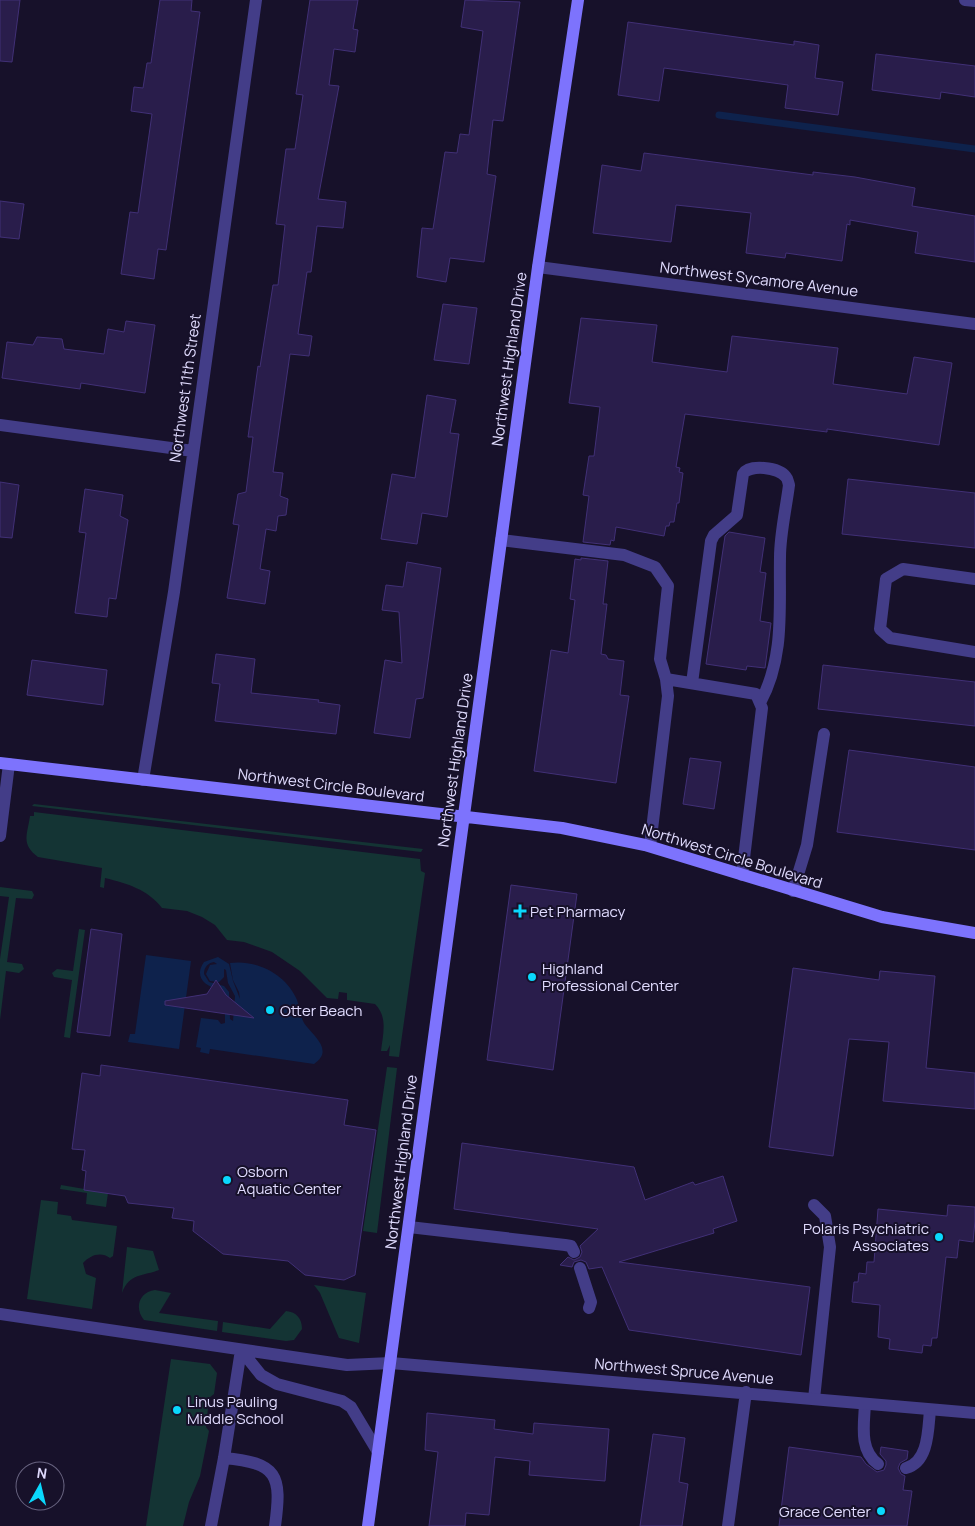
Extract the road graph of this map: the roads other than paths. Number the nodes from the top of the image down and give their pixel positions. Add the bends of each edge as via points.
1 (256, 0) edge
2 (578, 0) edge
3 (965, 0) edge
4 (975, 1) edge
5 (538, 267) junction
6 (975, 324) edge
7 (0, 425) edge
8 (192, 451) junction
9 (501, 540) junction
10 (975, 579) edge
11 (975, 652) edge
12 (666, 679) junction
13 (692, 683) junction
14 (760, 703) junction
15 (824, 734) dead end
16 (4, 764) edge
17 (143, 780) junction
18 (463, 817) junction
19 (0, 836) edge
20 (650, 846) junction
21 (742, 875) junction
22 (793, 891) junction
23 (975, 933) edge
24 (814, 1205) dead end
25 (409, 1227) junction
26 (574, 1252) dead end
27 (580, 1268) dead end
28 (588, 1308) dead end
29 (0, 1314) edge
30 (241, 1350) junction
31 (391, 1363) junction
32 (746, 1392) junction
33 (814, 1399) junction
34 (865, 1404) junction
35 (930, 1410) junction
36 (975, 1413) edge
37 (378, 1452) junction
38 (224, 1458) junction
39 (878, 1464) dead end
40 (906, 1468) dead end
41 (211, 1526) edge
42 (275, 1526) edge
43 (368, 1526) edge
44 (728, 1526) edge

1 - 8 street, Northwest 11th Street
2 - 5 main road, Northwest Highland Drive
3 - 4 street
5 - 6 street, Northwest Sycamore Avenue
5 - 9 main road, Northwest Highland Drive
7 - 8 street
8 - 17 street, Northwest 11th Street via 174,592
9 - 12 street via 624,555 655,567 668,586 660,659
9 - 18 main road, Northwest Highland Drive
10 - 11 street via 904,569 886,579 880,629 890,638
12 - 13 street
12 - 20 street via 668,696
13 - 14 street via 756,694
13 - 14 street via 711,540 737,515 745,470 779,472 789,485 780,556 782,618 774,673
14 - 21 street via 762,708
15 - 22 street via 807,845
16 - 17 main road, Northwest Circle Boulevard
16 - 19 street
17 - 18 main road, Northwest Circle Boulevard
18 - 20 main road, Northwest Circle Boulevard via 562,828
18 - 25 main road, Northwest Highland Drive
20 - 21 main road, Northwest Circle Boulevard
21 - 22 main road, Northwest Circle Boulevard
22 - 23 main road, Northwest Circle Boulevard via 882,917
24 - 33 street via 825,1216 830,1247
25 - 26 street via 566,1245 571,1246
25 - 31 main road, Northwest Highland Drive
27 - 28 street via 591,1302
29 - 30 street, Northwest Spruce Avenue
30 - 31 street, Northwest Spruce Avenue via 348,1365
30 - 37 street via 261,1375 277,1384 342,1401 351,1407
30 - 38 street
31 - 32 street, Northwest Spruce Avenue
31 - 37 main road, Northwest Highland Drive
32 - 33 street, Northwest Spruce Avenue
32 - 44 street
33 - 34 street, Northwest Spruce Avenue
34 - 35 street, Northwest Spruce Avenue
34 - 39 street via 864,1444 870,1458
35 - 36 street, Northwest Spruce Avenue
35 - 40 street via 922,1456 913,1466
37 - 43 main road, Northwest Highland Drive
38 - 41 street
38 - 42 street via 260,1464 272,1474 280,1495

